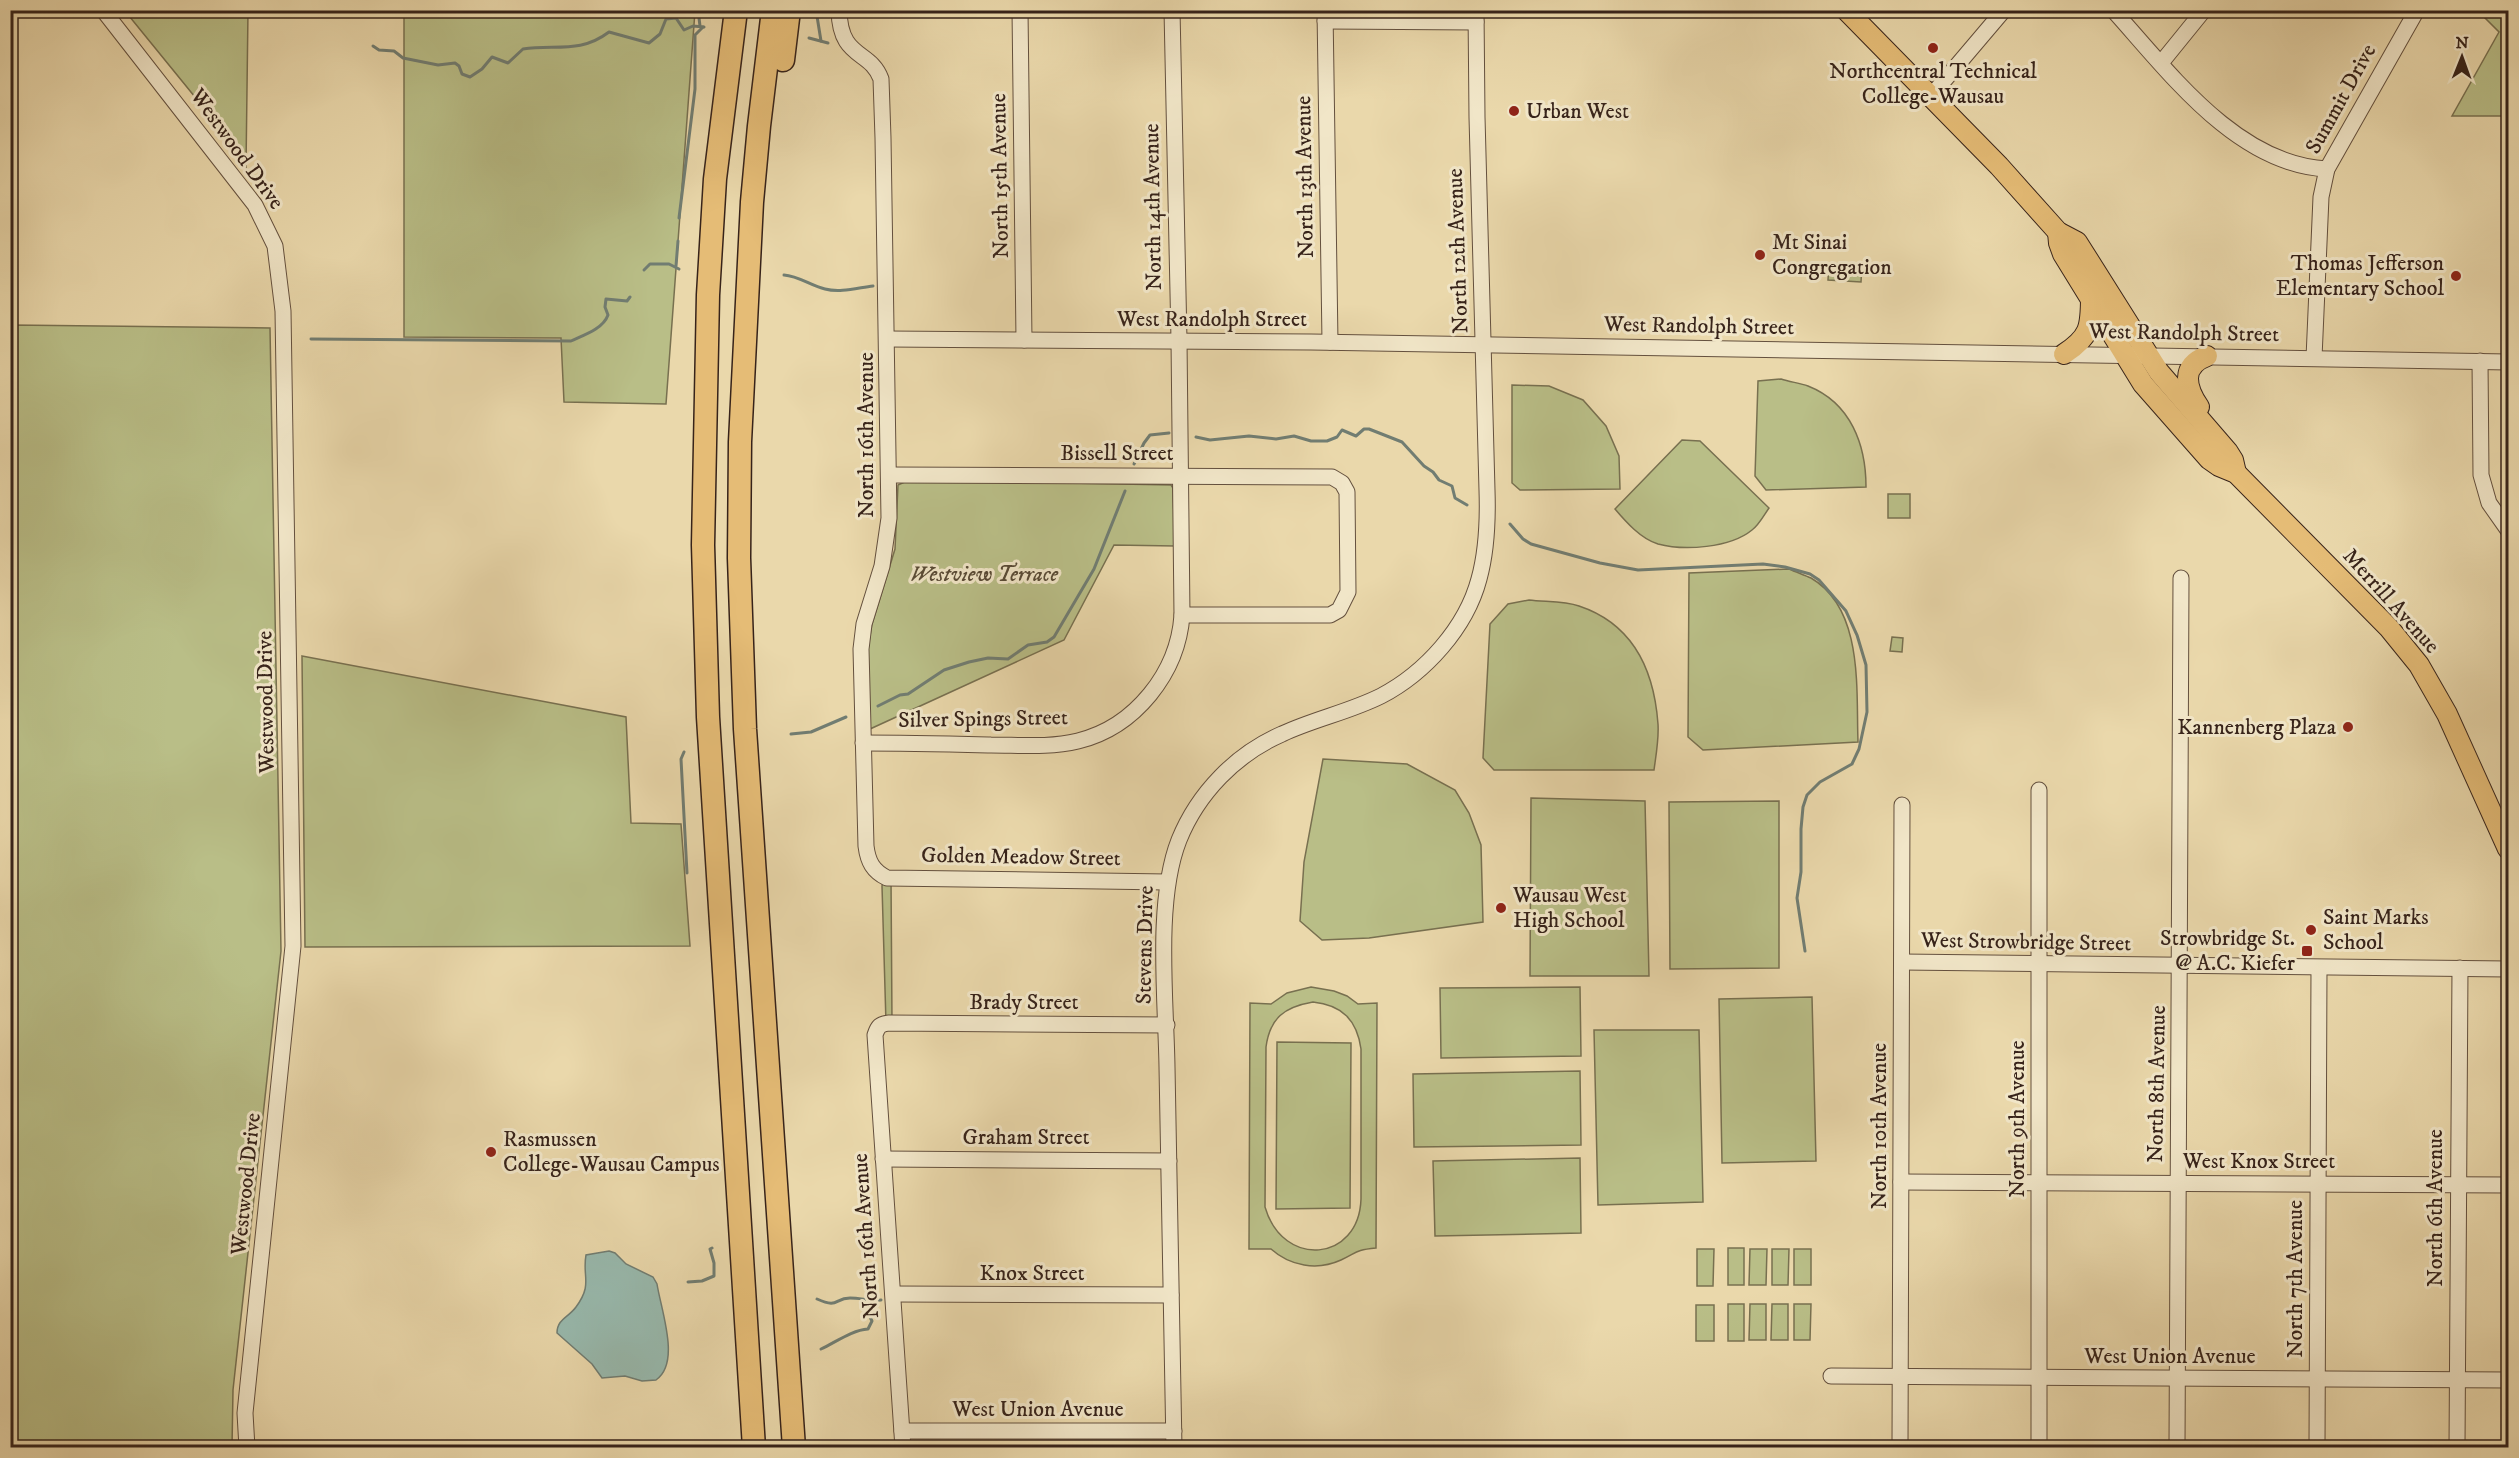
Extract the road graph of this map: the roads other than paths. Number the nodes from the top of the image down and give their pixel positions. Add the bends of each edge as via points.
1 (103, 10) edge
2 (728, 10) edge
3 (736, 10) edge
4 (773, 10) edge
5 (789, 10) edge
6 (839, 10) edge
7 (1020, 10) edge
8 (1172, 10) edge
9 (1846, 10) edge
10 (2004, 10) edge
11 (2114, 10) edge
12 (2204, 10) edge
13 (2417, 10) edge
14 (1325, 16) edge
15 (1476, 16) edge
16 (2161, 63) junction
17 (1931, 96) junction
18 (2327, 169) junction
19 (715, 179) junction
20 (2058, 232) junction
21 (2091, 297) junction
22 (746, 329) junction
23 (888, 339) junction
24 (1024, 340) junction
25 (1179, 340) junction
26 (1330, 342) junction
27 (1484, 345) junction
28 (2064, 354) junction
29 (2125, 354) junction
30 (2148, 354) junction
31 (2207, 356) junction
32 (2314, 358) junction
33 (2480, 362) junction
34 (2508, 362) edge
35 (2212, 434) junction
36 (2236, 473) junction
37 (890, 475) junction
38 (1180, 475) junction
39 (1488, 490) joint
40 (2508, 530) edge
41 (2181, 578) dead end
42 (1182, 615) junction
43 (863, 742) junction
44 (2039, 790) dead end
45 (1902, 805) dead end
46 (2508, 849) edge
47 (875, 871) joint
48 (1167, 882) junction
49 (1902, 962) junction
50 (2041, 964) junction
51 (2180, 965) junction
52 (2319, 968) junction
53 (2460, 968) junction
54 (2508, 969) edge
55 (881, 1024) joint
56 (1167, 1025) junction
57 (883, 1159) junction
58 (1169, 1161) junction
59 (1901, 1182) junction
60 (2039, 1182) junction
61 (2178, 1183) junction
62 (2318, 1184) junction
63 (2458, 1185) junction
64 (2508, 1185) edge
65 (893, 1294) junction
66 (1171, 1295) junction
67 (1832, 1376) dead end
68 (1901, 1376) junction
69 (2039, 1377) junction
70 (2178, 1378) junction
71 (2318, 1379) junction
72 (2457, 1380) junction
73 (2508, 1380) edge
74 (902, 1431) junction
75 (1174, 1431) junction
76 (246, 1448) edge
77 (754, 1448) edge
78 (794, 1448) edge
79 (903, 1448) edge
80 (1174, 1448) edge
81 (1900, 1448) edge
82 (2038, 1448) edge
83 (2177, 1448) edge
84 (2317, 1448) edge
85 (2457, 1448) edge

1 - 76 street, Westwood Drive via 255,205 275,246 283,311 293,945 246,1402
2 - 19 highway
3 - 19 highway
4 - 22 highway via 755,174
5 - 22 highway
6 - 23 street, North 16th Avenue via 845,42 878,72 880,79
7 - 24 street, North 15th Avenue
8 - 25 street, North 14th Avenue
9 - 17 main road, Merrill Avenue
10 - 17 street
11 - 16 street
12 - 16 street
13 - 18 street, Summit Drive
14 - 15 street
14 - 26 street, North 13th Avenue
15 - 27 street, North 12th Avenue
16 - 18 street via 2196,99 2254,147 2296,166
17 - 20 main road, Merrill Avenue
18 - 32 street, Summit Drive via 2321,197
19 - 77 highway via 705,383 705,633
20 - 21 main road, Merrill Avenue via 2061,251
20 - 30 main road, Merrill Avenue via 2074,239 2083,250
21 - 28 main road via 2087,333
21 - 29 main road, Merrill Avenue
22 - 78 highway via 739,531 742,674
23 - 24 street, West Randolph Street
23 - 37 street, North 16th Avenue
24 - 25 street, West Randolph Street
25 - 26 street, West Randolph Street
25 - 38 street, North 14th Avenue
26 - 27 street, West Randolph Street
27 - 28 street, West Randolph Street
27 - 39 street, North 12th Avenue
28 - 29 street, West Randolph Street
29 - 30 street, West Randolph Street
29 - 36 main road, Merrill Avenue via 2143,384 2202,452 2215,464
30 - 31 street, West Randolph Street
30 - 35 main road, Merrill Avenue
31 - 32 street, West Randolph Street
31 - 35 main road via 2194,363 2187,387
32 - 33 street, West Randolph Street
33 - 34 street, West Randolph Street
33 - 40 street via 2481,475 2489,503
35 - 36 main road, Merrill Avenue via 2232,457
36 - 46 main road, Merrill Avenue via 2420,664
37 - 38 street, Bissell Street
37 - 43 street, North 16th Avenue via 887,542 861,649
38 - 42 street, Silver Spings Street
38 - 42 street, Bissell Street via 1332,477 1347,492 1348,592 1339,610 1330,615
39 - 48 street, Stevens Drive via 1486,539 1478,582 1467,608 1437,653 1382,696 1284,732 1241,757 1192,813
41 - 51 street, North 8th Avenue
42 - 43 street, Silver Spings Street via 1176,647 1155,689 1127,716 1095,735 1046,745
43 - 47 street, North 16th Avenue via 866,846
44 - 50 street, North 9th Avenue
45 - 49 street, North 10th Avenue
47 - 48 street, Golden Meadow Street via 891,878
48 - 56 street, Stevens Drive
49 - 50 street, West Strowbridge Street
49 - 59 street, North 10th Avenue
50 - 51 street, West Strowbridge Street
50 - 60 street, North 9th Avenue
51 - 52 street, West Strowbridge Street
51 - 61 street, North 8th Avenue
52 - 53 street, West Strowbridge Street
52 - 62 street, North 7th Avenue
53 - 54 street, West Strowbridge Street
53 - 63 street, North 6th Avenue
55 - 56 street, Brady Street
55 - 57 street, North 16th Avenue via 875,1035
56 - 58 street, Stevens Drive
57 - 58 street, Graham Street
57 - 65 street, North 16th Avenue
58 - 66 street, Stevens Drive
59 - 60 street, West Knox Street
59 - 68 street, North 10th Avenue
60 - 61 street, West Knox Street
60 - 69 street, North 9th Avenue
61 - 62 street, West Knox Street
61 - 70 street, North 8th Avenue
62 - 63 street, West Knox Street
62 - 71 street, North 7th Avenue
63 - 64 street, West Knox Street
63 - 72 street, North 6th Avenue
65 - 66 street, Knox Street
65 - 74 street, North 16th Avenue
66 - 75 street, Stevens Drive
67 - 68 street, West Union Avenue
68 - 69 street, West Union Avenue
68 - 81 street, North 10th Avenue
69 - 70 street, West Union Avenue
69 - 82 street, North 9th Avenue
70 - 71 street, West Union Avenue
70 - 83 street, North 8th Avenue
71 - 72 street, West Union Avenue
71 - 84 street, North 7th Avenue
72 - 73 street, West Union Avenue
72 - 85 street, North 6th Avenue
74 - 75 street, West Union Avenue
74 - 79 street, North 16th Avenue
75 - 80 street, Stevens Drive

